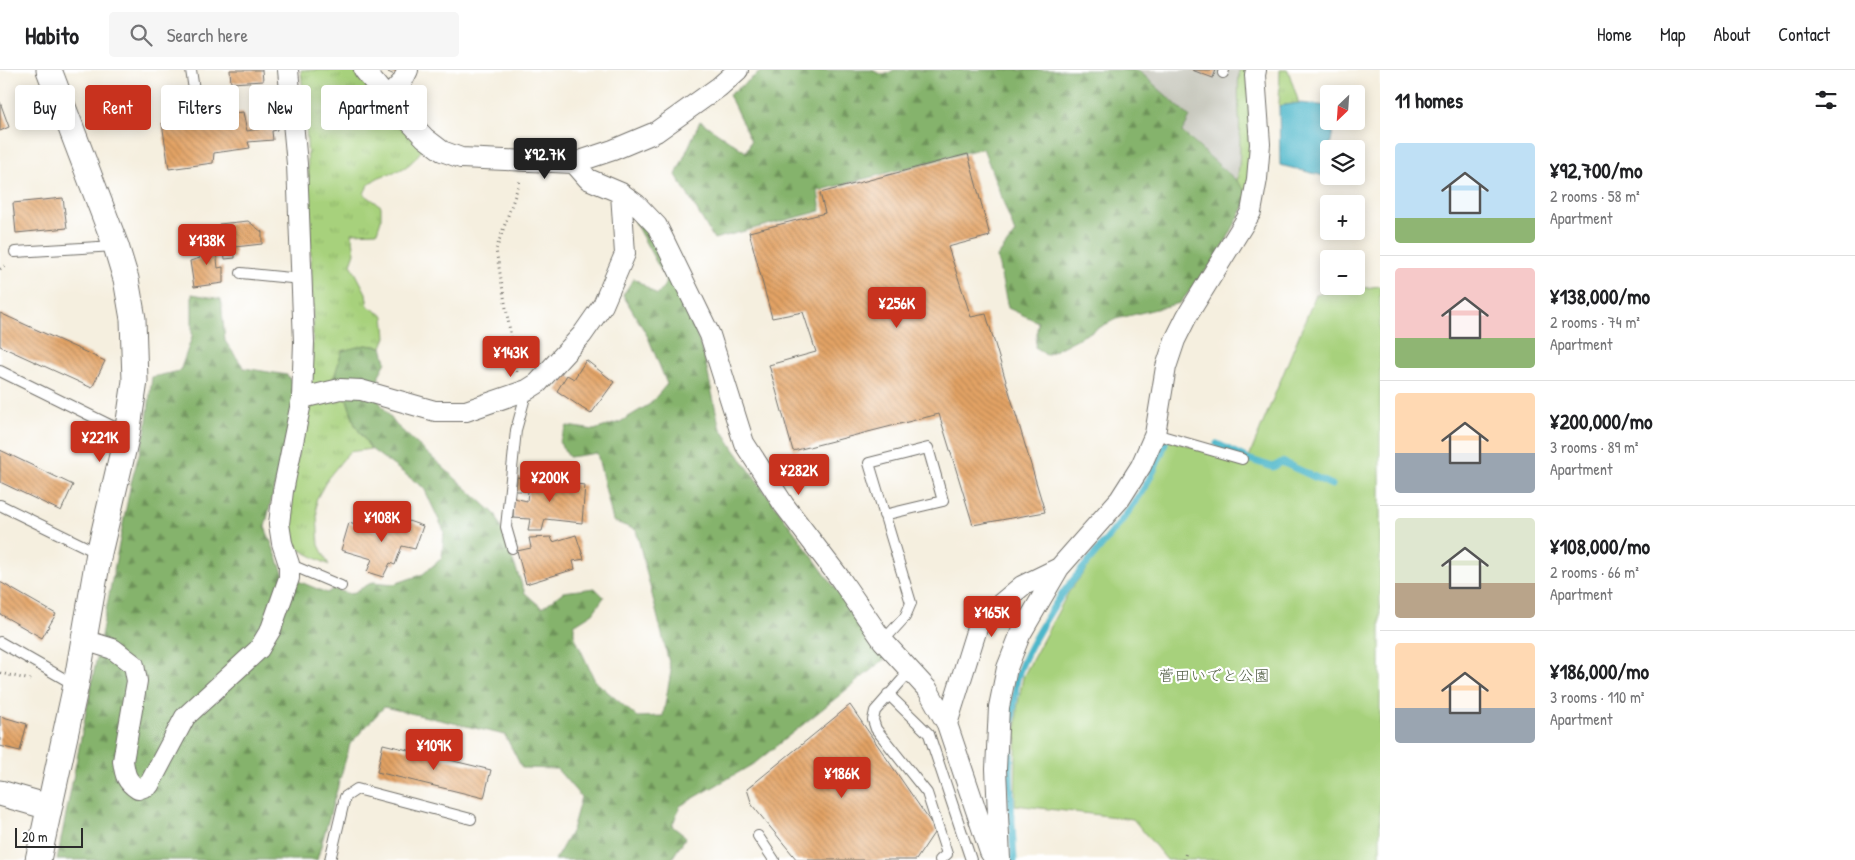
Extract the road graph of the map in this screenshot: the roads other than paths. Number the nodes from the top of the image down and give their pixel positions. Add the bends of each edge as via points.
1 (49, 70) edge
2 (191, 70) edge
3 (288, 70) edge
4 (364, 70) edge
5 (408, 70) edge
6 (738, 70) edge
7 (1256, 70) edge
8 (193, 85) edge
9 (376, 85) edge
10 (399, 85) edge
11 (417, 130) edge
12 (574, 163) junction
13 (621, 193) junction
14 (116, 246) junction
15 (15, 252) dead end
16 (240, 273) dead end
17 (301, 279) junction
18 (0, 371) edge
19 (524, 391) junction
20 (302, 398) junction
21 (127, 434) junction
22 (1155, 434) junction
23 (1242, 459) dead end
24 (0, 505) edge
25 (884, 515) junction
26 (512, 548) dead end
27 (99, 553) junction
28 (289, 564) junction
29 (1059, 568) junction
30 (341, 586) dead end
31 (84, 640) junction
32 (883, 641) junction
33 (0, 642) edge
34 (910, 670) junction
35 (76, 685) junction
36 (888, 694) junction
37 (947, 724) junction
38 (0, 793) edge
39 (49, 807) junction
40 (471, 819) dead end
41 (758, 836) dead end
42 (38, 860) edge
43 (330, 860) edge
44 (774, 860) edge
45 (940, 860) edge
46 (971, 860) edge
47 (995, 860) edge
48 (1000, 860) edge

1 - 14 street
2 - 8 lane
3 - 17 street via 297,164
4 - 9 street
5 - 10 street
6 - 12 street via 656,132
7 - 22 street via 1260,144 1251,212 1175,340 1166,368
11 - 12 street via 442,151 461,158
12 - 13 street via 588,178
13 - 19 street via 625,254 603,305 582,335 538,383
13 - 32 street via 657,226 710,336 744,443 784,505
14 - 15 lane
14 - 21 street via 128,287 135,349 135,381
16 - 17 lane
17 - 20 street
18 - 21 lane
19 - 20 street via 466,411 435,411 361,390 340,389
19 - 26 lane via 516,430 506,527
20 - 28 street via 279,524
21 - 27 street
22 - 23 lane
22 - 29 street via 1141,466 1120,499
24 - 27 lane
25 - 25 lane via 869,463 928,448 943,502
25 - 32 lane via 911,603 905,617
27 - 31 street
28 - 30 lane
28 - 31 street via 289,578 282,601 259,649 185,717 149,785 138,789 130,784 123,761 137,681 134,666 113,649
29 - 37 street via 1022,586 979,622
29 - 48 street via 1020,635 1007,668 1001,699 996,770
31 - 35 street
32 - 34 street
33 - 35 lane
34 - 36 lane
34 - 37 street via 928,690
35 - 39 street
36 - 45 lane via 875,711 873,720 927,793 947,854
36 - 46 lane via 929,734
37 - 47 street
38 - 39 street
39 - 42 street
40 - 43 lane via 357,789 345,797
41 - 44 lane

